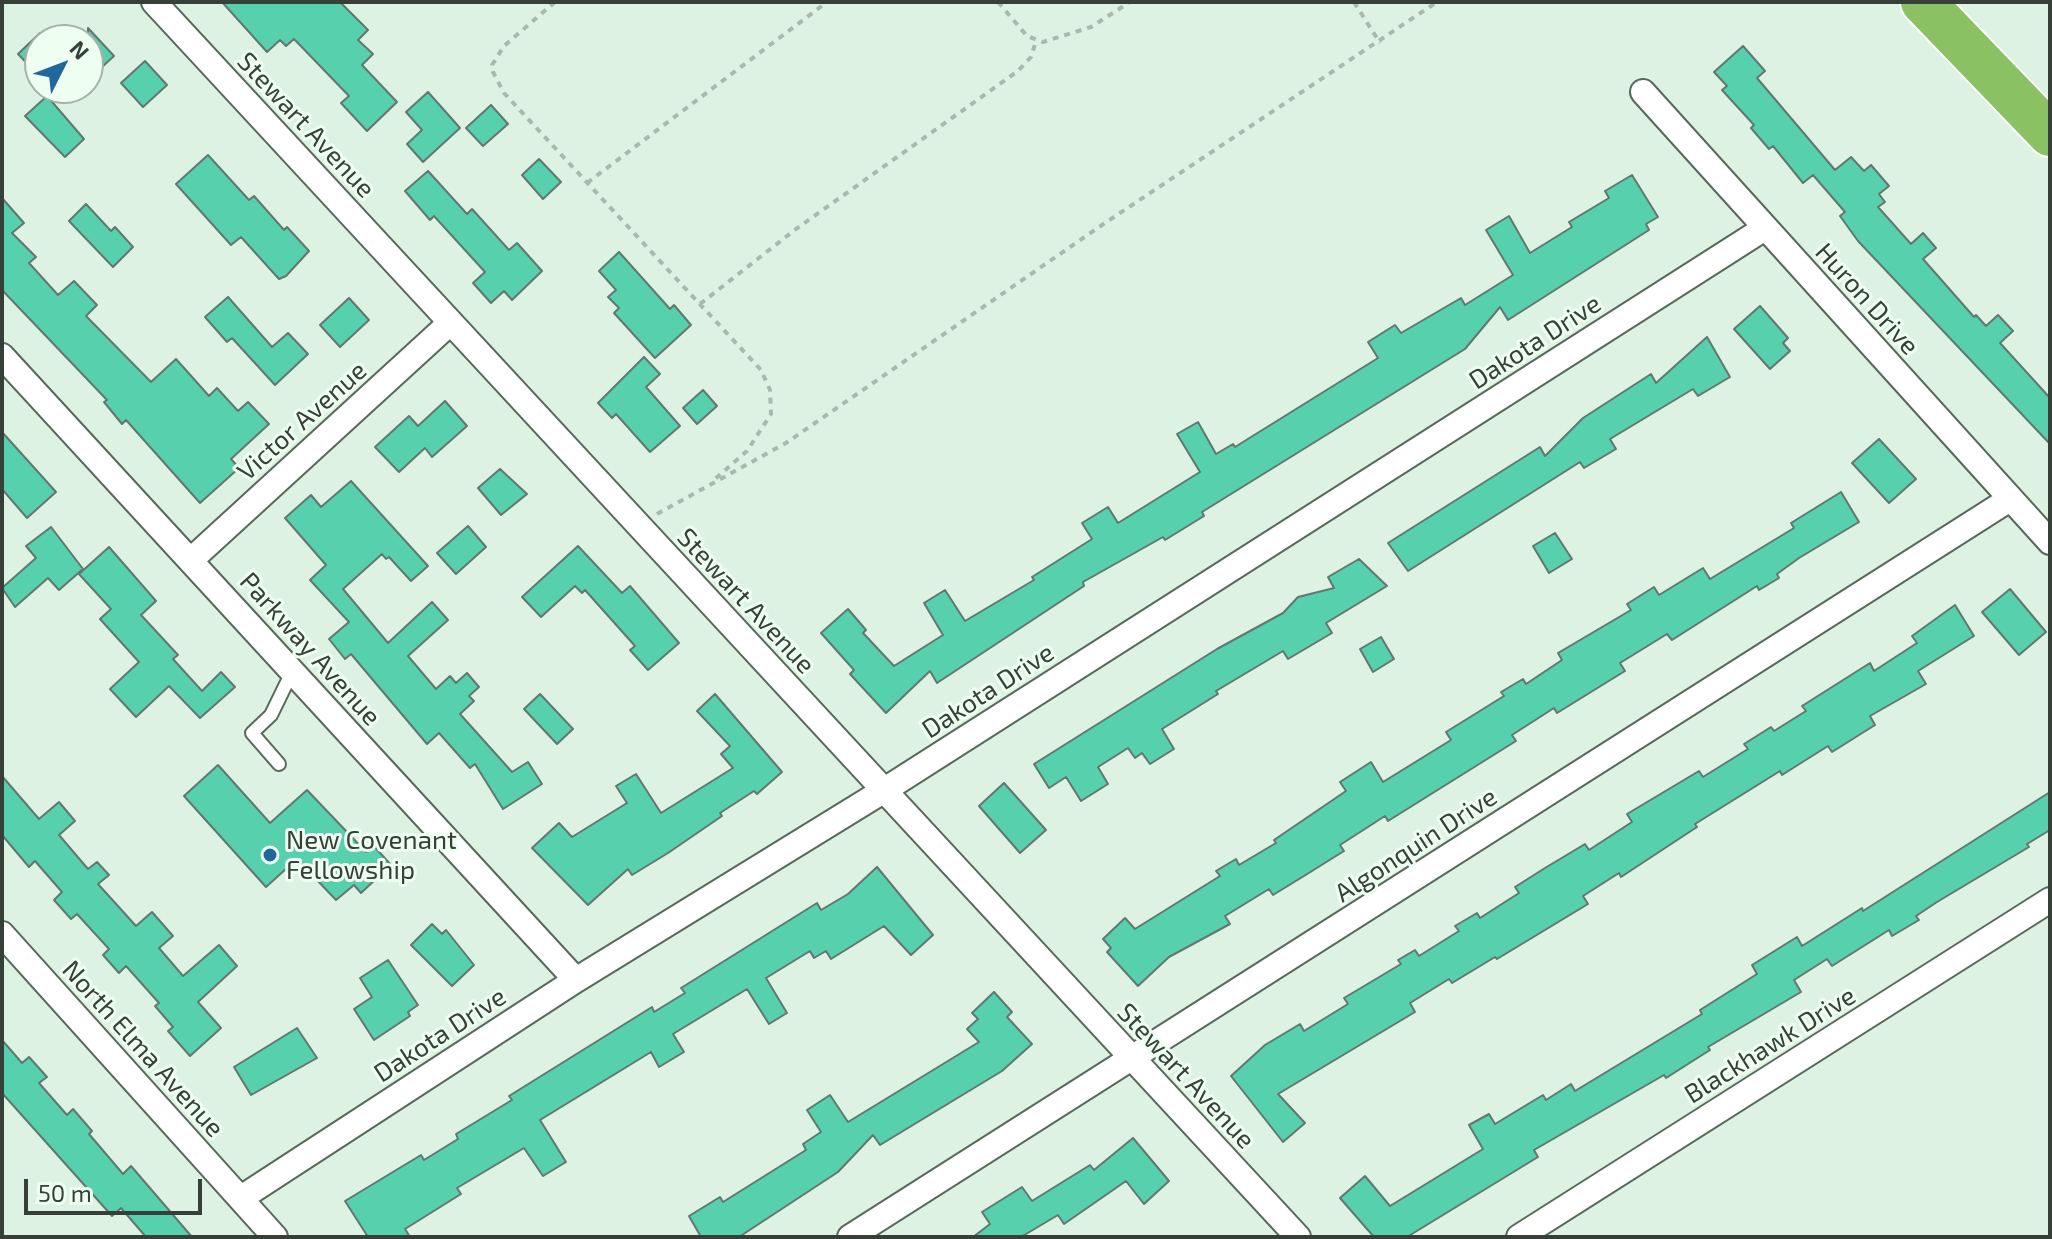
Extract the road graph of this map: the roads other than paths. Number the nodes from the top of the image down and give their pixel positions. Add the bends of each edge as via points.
1 (154, 2) edge
2 (1923, 2) edge
3 (1951, 2) edge
4 (1643, 92) dead end
5 (2050, 111) edge
6 (2050, 134) edge
7 (1765, 228) junction
8 (450, 323) junction
9 (2, 356) edge
10 (2010, 499) junction
11 (2050, 542) edge
12 (191, 560) junction
13 (292, 672) junction
14 (279, 764) dead end
15 (883, 791) junction
16 (2050, 900) edge
17 (2, 934) edge
18 (576, 980) junction
19 (1131, 1060) junction
20 (241, 1198) junction
21 (275, 1237) edge
22 (850, 1237) edge
23 (1298, 1237) edge
24 (1519, 1237) edge

1 - 8 street, Stewart Avenue
2 - 6 highway
3 - 5 highway
4 - 7 street, Huron Drive
7 - 10 street, Huron Drive
7 - 15 street, Dakota Drive
8 - 12 street, Victor Avenue
8 - 15 street, Stewart Avenue
9 - 12 street, Parkway Avenue
10 - 11 street, Huron Drive
10 - 19 street, Algonquin Drive
12 - 13 street, Parkway Avenue
13 - 14 lane via 271,715 252,733
13 - 18 street, Parkway Avenue
15 - 18 street, Dakota Drive
15 - 19 street, Stewart Avenue
16 - 24 street, Blackhawk Drive
17 - 20 street, North Elma Avenue
18 - 20 street, Dakota Drive
19 - 22 street, Algonquin Drive
19 - 23 street, Stewart Avenue
20 - 21 street, North Elma Avenue

